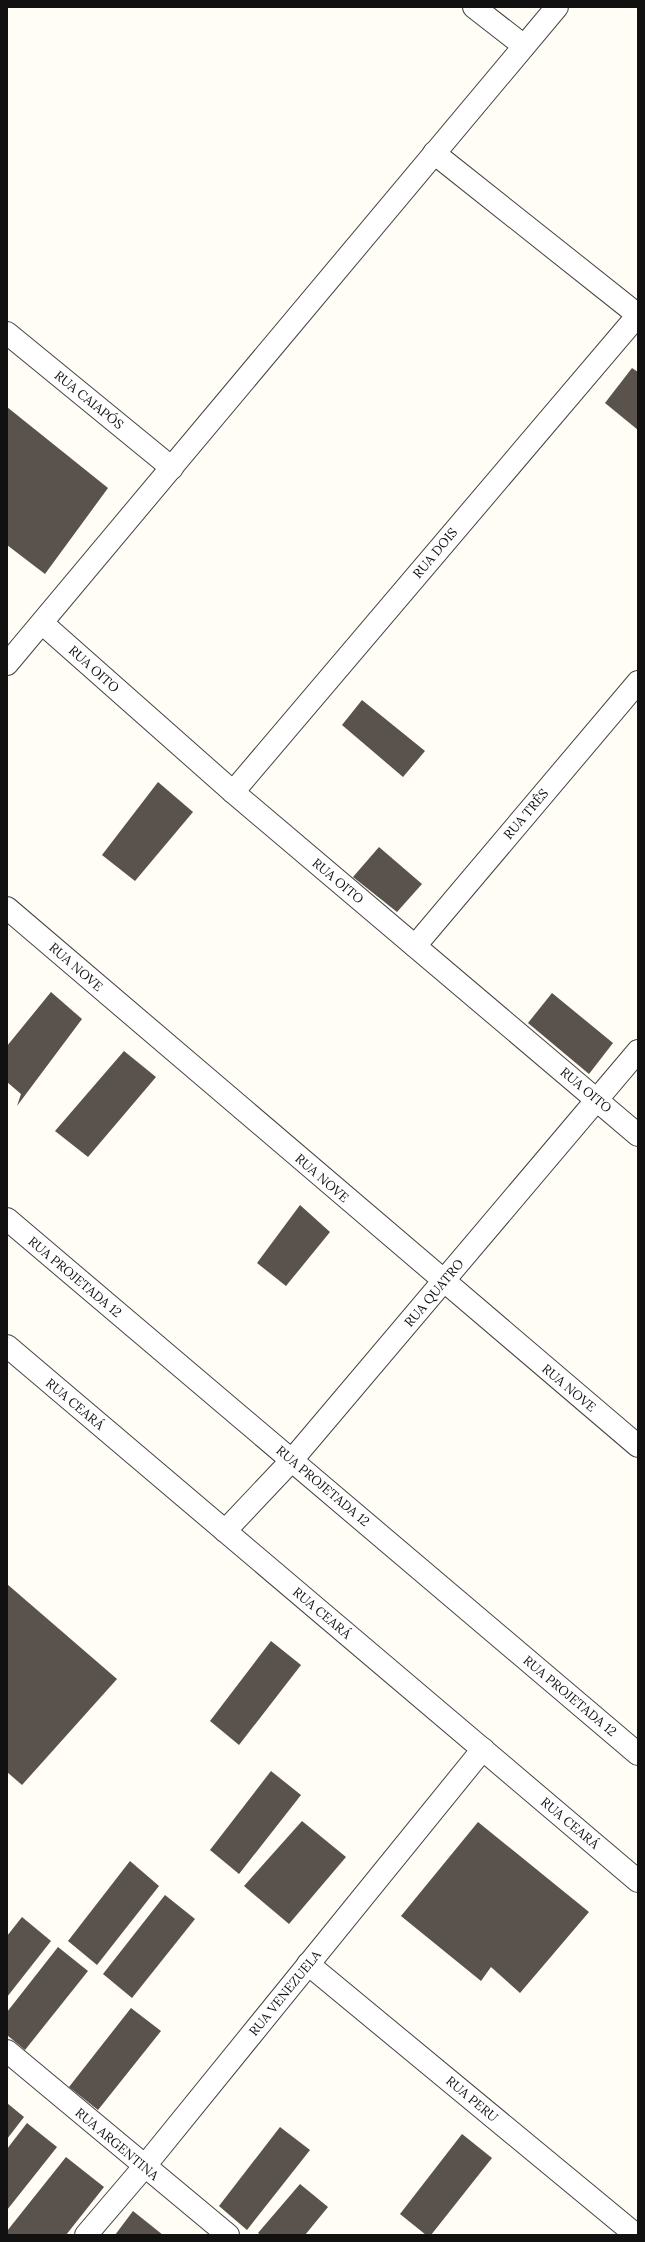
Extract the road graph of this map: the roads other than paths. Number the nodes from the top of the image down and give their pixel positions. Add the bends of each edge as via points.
1 (474, 7) edge
2 (557, 7) edge
3 (524, 46) junction
4 (434, 153) junction
5 (638, 315) edge
6 (7, 332) edge
7 (172, 468) junction
8 (42, 623) junction
9 (8, 660) edge
10 (638, 682) edge
11 (233, 792) junction
12 (7, 908) edge
13 (415, 946) junction
14 (638, 1050) edge
15 (596, 1100) junction
16 (638, 1134) edge
17 (7, 1220) edge
18 (444, 1282) junction
19 (7, 1346) edge
20 (638, 1446) edge
21 (292, 1460) junction
22 (225, 1531) junction
23 (483, 1749) junction
24 (638, 1754) edge
25 (638, 1881) edge
26 (308, 1964) junction
27 (7, 2051) edge
28 (144, 2167) junction
29 (633, 2231) edge
30 (86, 2235) edge
31 (228, 2235) edge

1 - 3 street
2 - 3 street
3 - 4 street
4 - 5 street
4 - 7 street
5 - 11 street, RUA DOIS
6 - 7 street, RUA CAIAPÓS
7 - 8 street
8 - 9 street
8 - 11 street, RUA OITO
10 - 13 street, RUA TRÊS
11 - 13 street, RUA OITO
12 - 18 street, RUA NOVE
13 - 15 street, RUA OITO
14 - 15 street, RUA QUATRO
15 - 16 street, RUA OITO
15 - 18 street, RUA QUATRO
17 - 21 street, RUA PROJETADA 12
18 - 20 street, RUA NOVE
18 - 21 street, RUA QUATRO
19 - 22 street, RUA CEARÁ
21 - 22 street, RUA QUATRO
21 - 24 street, RUA PROJETADA 12
22 - 23 street, RUA CEARÁ
23 - 25 street, RUA CEARÁ
23 - 26 street, RUA VENEZUELA
26 - 28 street, RUA VENEZUELA
26 - 29 street, RUA PERU
27 - 28 street, RUA ARGENTINA
28 - 30 street, RUA VENEZUELA
28 - 31 street, RUA ARGENTINA

